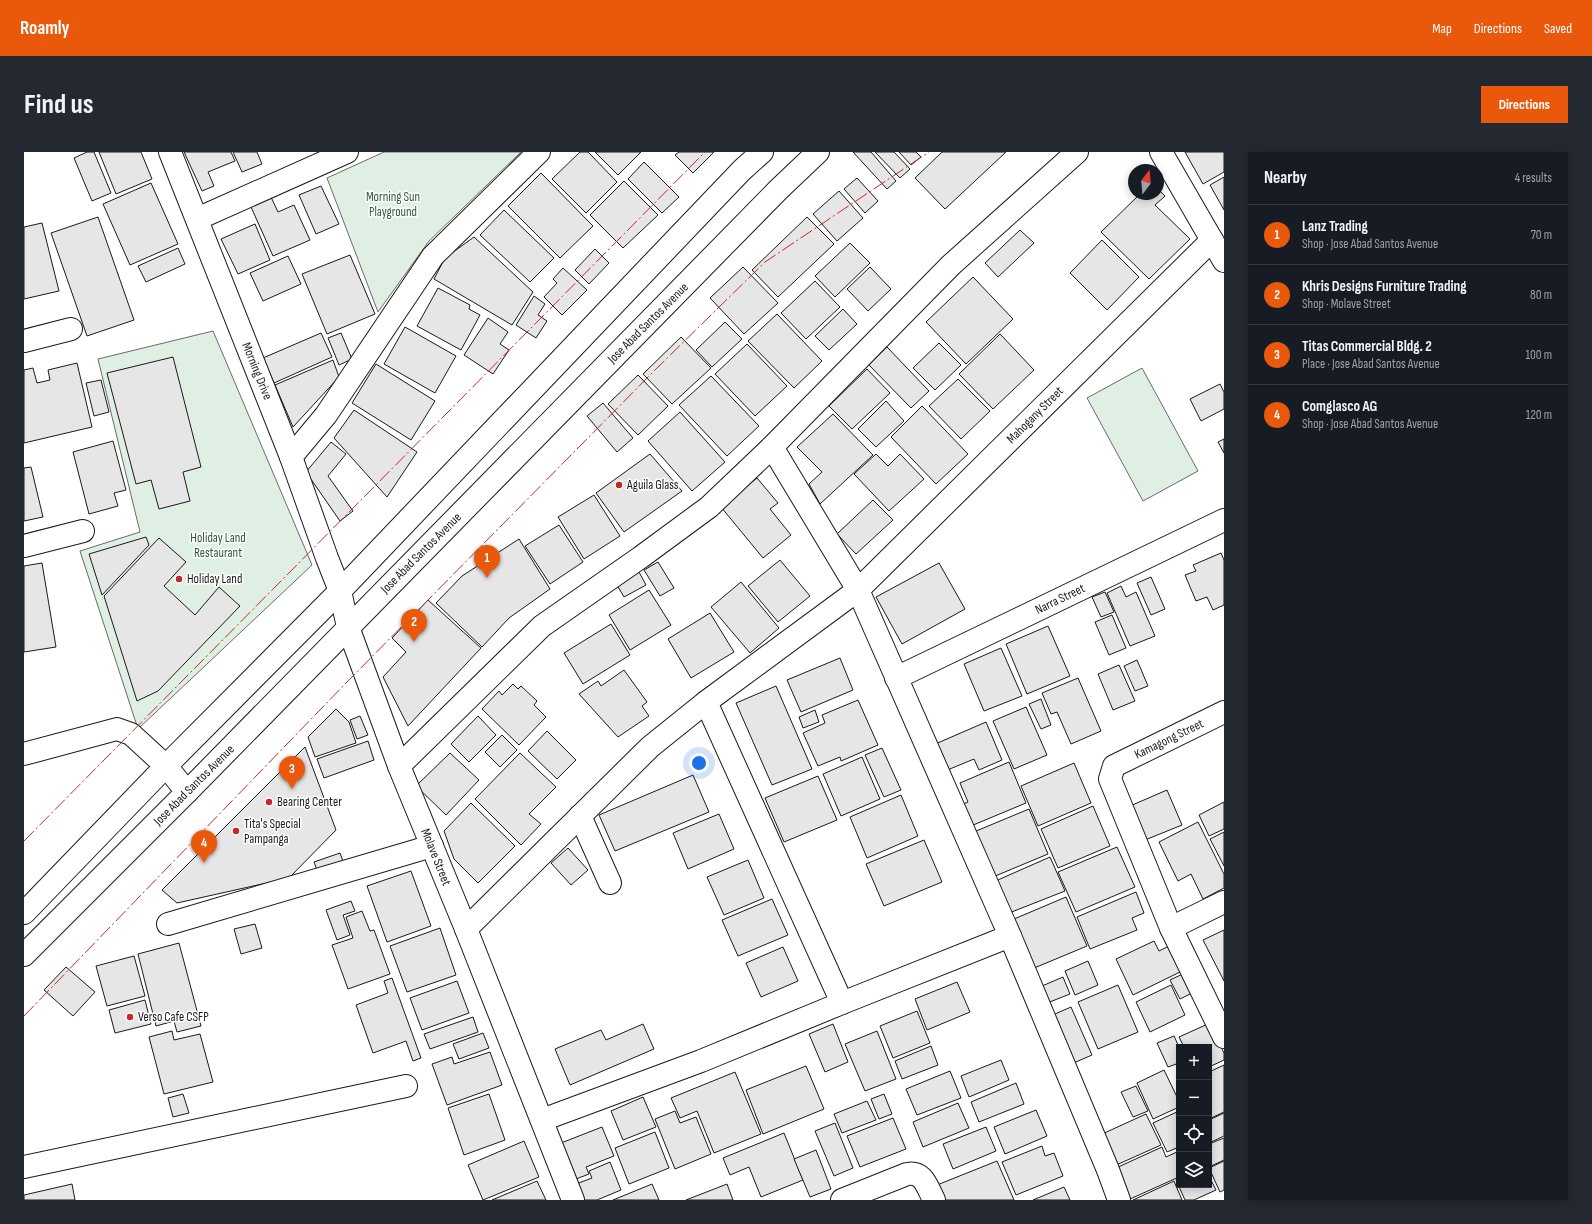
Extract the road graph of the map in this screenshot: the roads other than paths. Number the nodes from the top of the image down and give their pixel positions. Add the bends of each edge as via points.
1 (170, 152) edge
2 (347, 152) edge
3 (539, 152) edge
4 (762, 152) edge
5 (818, 152) edge
6 (1077, 152) edge
7 (1161, 152) edge
8 (197, 219) junction
9 (1212, 240) junction
10 (1224, 261) edge
11 (71, 329) dead end
12 (24, 341) edge
13 (772, 447) junction
14 (291, 457) junction
15 (1224, 520) edge
16 (83, 530) dead end
17 (24, 546) edge
18 (858, 590) junction
19 (340, 591) junction
20 (348, 627) junction
21 (896, 678) junction
22 (706, 702) junction
23 (1224, 712) edge
24 (24, 754) edge
25 (166, 766) junction
26 (399, 766) junction
27 (187, 792) junction
28 (580, 816) junction
29 (432, 846) junction
30 (610, 884) dead end
31 (1224, 902) edge
32 (24, 913) edge
33 (168, 924) dead end
34 (1171, 928) junction
35 (466, 929) junction
36 (1010, 936) junction
37 (24, 955) edge
38 (842, 1003) junction
39 (1224, 1036) edge
40 (406, 1086) dead end
41 (542, 1120) junction
42 (24, 1167) edge
43 (573, 1200) edge
44 (842, 1200) edge
45 (934, 1200) edge
46 (1119, 1200) edge

1 - 8 main road, Morning Drive
2 - 8 main road
3 - 14 main road via 433,256 326,415
4 - 19 main road
5 - 20 main road, Jose Abad Santos Avenue
6 - 13 main road via 950,265
7 - 9 main road
8 - 14 main road, Morning Drive
9 - 10 main road
9 - 18 main road, Mahogany Street
11 - 12 main road
13 - 18 main road
13 - 26 main road via 709,506 542,626
14 - 19 main road, Morning Drive
15 - 21 main road, Narra Street
16 - 17 main road
18 - 21 main road
18 - 22 main road, Mahogany Street
19 - 20 main road, Molave Street
19 - 25 main road
20 - 26 main road, Molave Street
20 - 27 main road, Jose Abad Santos Avenue
21 - 36 main road
22 - 28 main road, Mahogany Street via 650,747
22 - 38 main road
23 - 34 main road, Kamagong Street via 1114,766 1110,779
24 - 25 main road via 117,729 131,734
25 - 27 main road
25 - 32 main road
26 - 29 main road, Molave Street
27 - 37 main road, Jose Abad Santos Avenue
28 - 30 main road
28 - 35 main road, Mahogany Street
29 - 33 main road
29 - 35 main road, Molave Street
31 - 34 main road
34 - 39 main road
35 - 41 main road, Molave Street
36 - 38 main road
36 - 46 main road
38 - 41 main road via 701,1061
40 - 42 main road
41 - 43 main road, Molave Street
44 - 45 main road via 914,1173 921,1176

